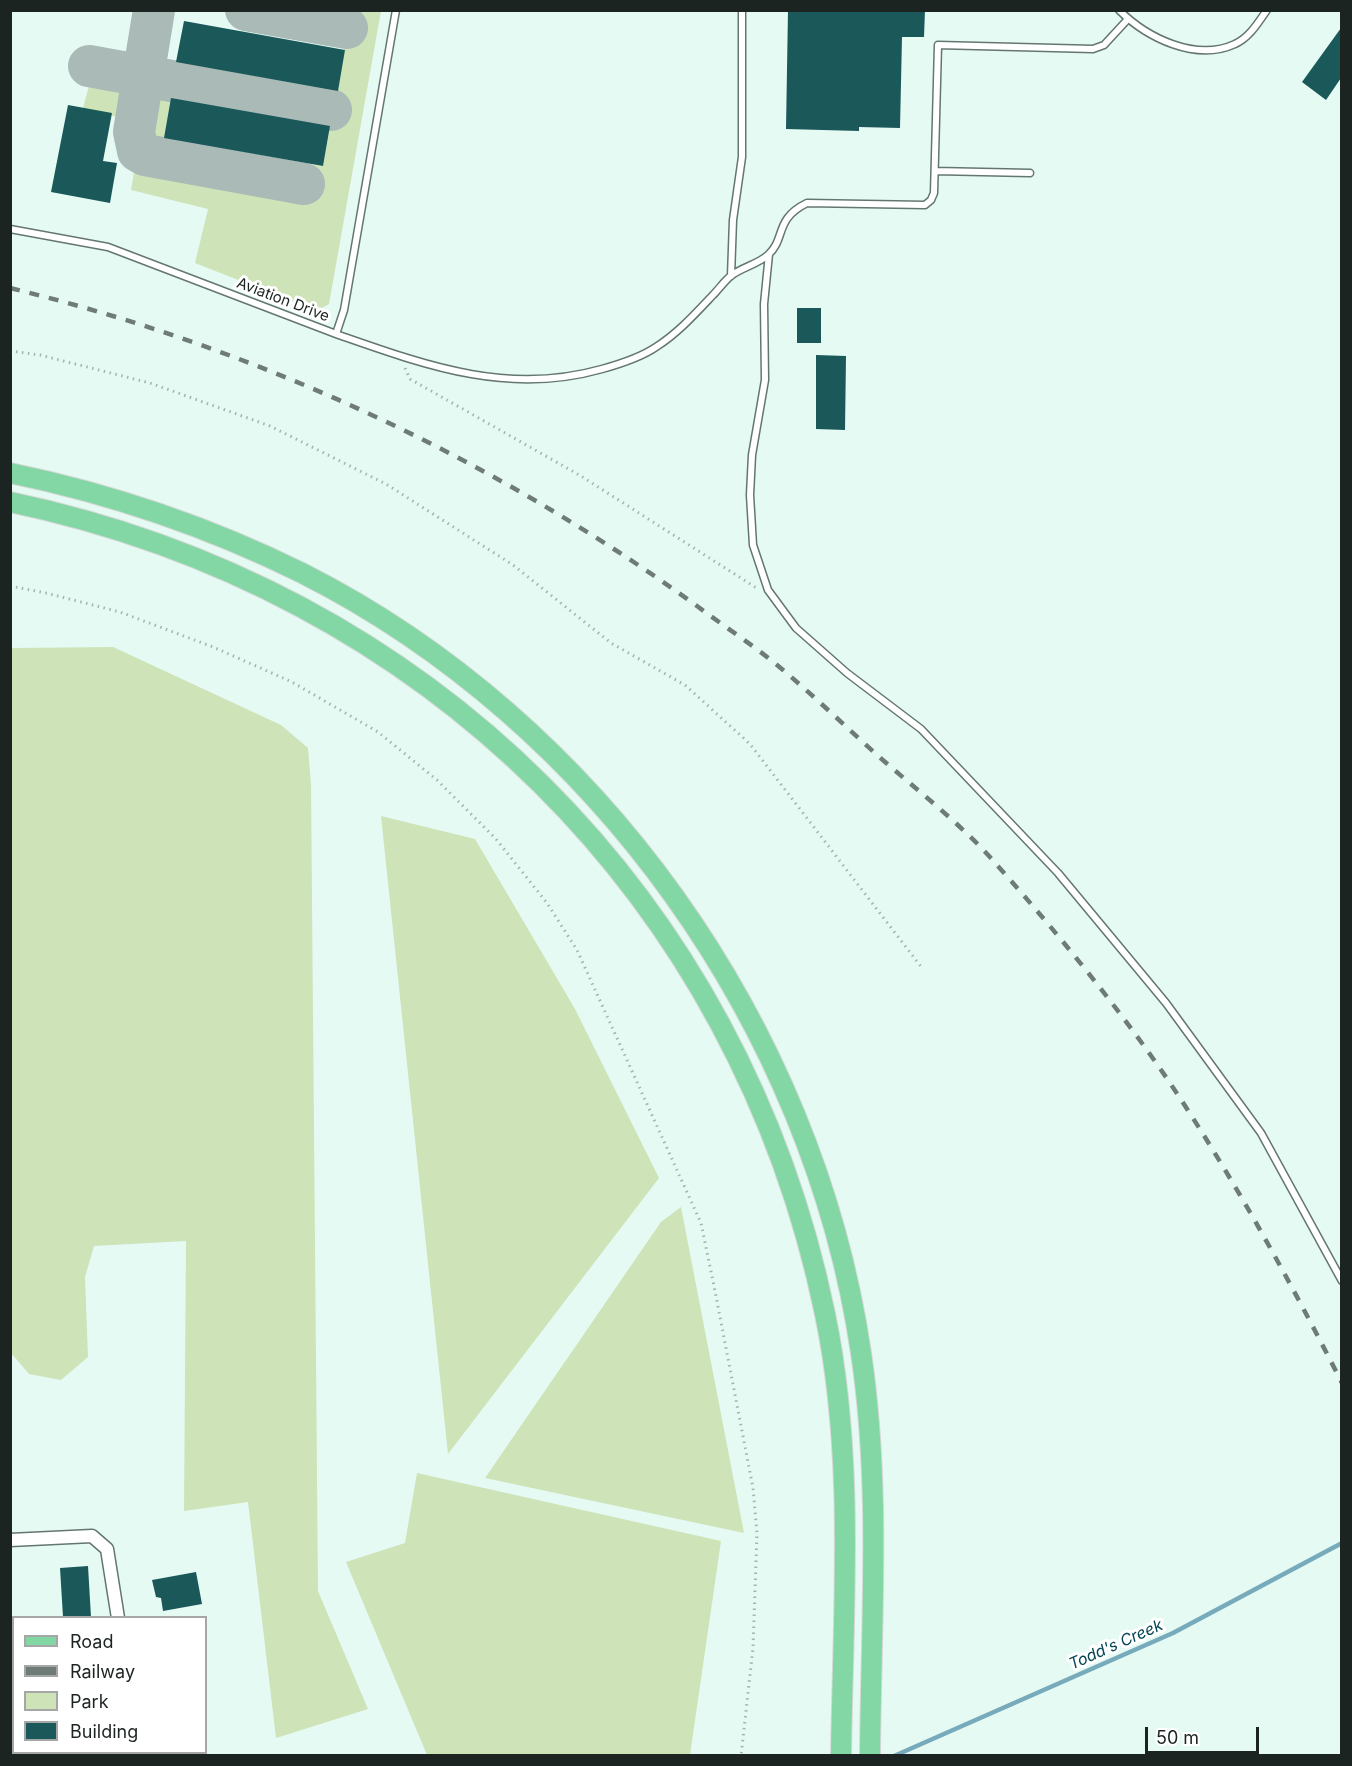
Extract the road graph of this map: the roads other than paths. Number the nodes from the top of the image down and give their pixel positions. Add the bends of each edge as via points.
1 (396, 10) edge
2 (742, 10) edge
3 (1119, 10) edge
4 (1267, 10) edge
5 (1128, 19) junction
6 (935, 171) junction
7 (1030, 173) dead end
8 (10, 229) edge
9 (769, 254) junction
10 (732, 276) junction
11 (336, 334) junction
12 (10, 473) edge
13 (10, 502) edge
14 (1341, 1281) edge
15 (10, 1540) edge
16 (117, 1616) edge
17 (841, 1755) edge
18 (870, 1755) edge

1 - 11 lane, Aviation Drive via 344,310
2 - 10 lane via 742,157 733,220
3 - 5 lane
4 - 5 lane via 1252,31 1236,44 1210,51 1173,45
5 - 6 lane via 1104,45 1093,49 938,45
6 - 7 lane
6 - 9 lane via 934,193 925,205 807,203 793,210 785,220
8 - 11 lane, Aviation Drive via 108,247
9 - 10 lane
9 - 14 lane via 764,304 765,380 752,455 750,495 753,545 768,590 796,628 921,729 1058,873 1152,986 1261,1133
10 - 11 lane via 682,327 655,348 623,363 584,374 520,381 482,377
12 - 18 main road via 140,506 226,538 305,575 379,618 446,664 516,720 574,776 631,840 683,909 724,973 790,1102 830,1212 854,1311 867,1404 872,1479
13 - 17 main road via 133,533 216,565 293,601 363,641 491,736 548,790 655,917 735,1048 763,1112 801,1216 825,1314 838,1396 844,1490
15 - 16 street via 92,1536 100,1540 107,1550

